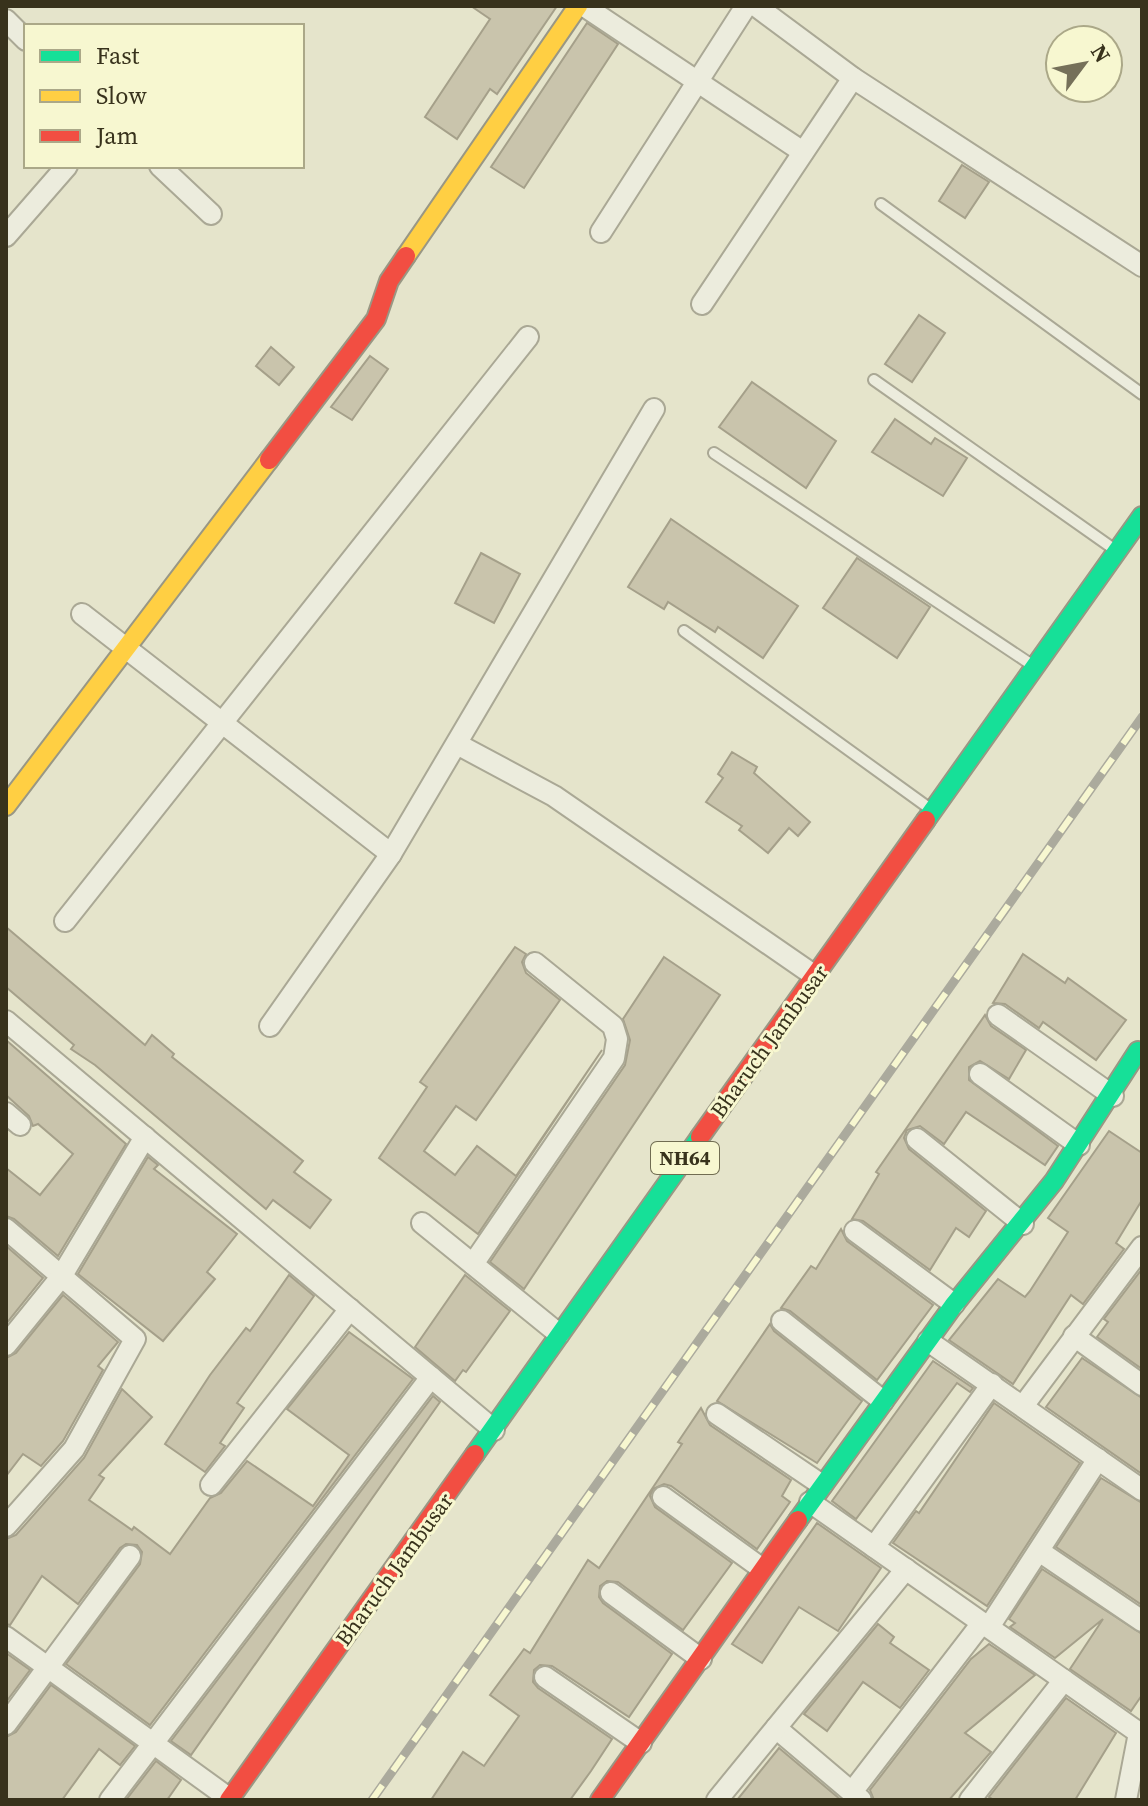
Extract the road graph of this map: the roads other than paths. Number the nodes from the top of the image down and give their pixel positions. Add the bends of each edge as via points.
1 (581, 6) edge
2 (746, 6) edge
3 (756, 6) edge
4 (6, 20) edge
5 (24, 38) edge
6 (853, 78) junction
7 (698, 82) junction
8 (803, 152) junction
9 (65, 168) edge
10 (162, 168) edge
11 (881, 204) dead end
12 (211, 214) dead end
13 (601, 232) dead end
14 (6, 236) edge
15 (1142, 266) edge
16 (702, 304) dead end
17 (528, 337) dead end
18 (874, 380) dead end
19 (1142, 394) edge
20 (654, 409) dead end
21 (714, 453) dead end
22 (1142, 516) edge
23 (1117, 551) junction
24 (82, 614) dead end
25 (684, 631) dead end
26 (126, 648) junction
27 (1035, 667) junction
28 (224, 723) junction
29 (457, 744) junction
30 (6, 806) edge
31 (932, 811) junction
32 (391, 854) junction
33 (65, 921) dead end
34 (535, 963) dead end
35 (815, 976) junction
36 (998, 1015) dead end
37 (6, 1021) edge
38 (270, 1026) dead end
39 (1138, 1051) dead end
40 (980, 1074) dead end
41 (1113, 1096) junction
42 (145, 1137) junction
43 (917, 1139) dead end
44 (1079, 1145) junction
45 (422, 1223) dead end
46 (1023, 1224) junction
47 (6, 1229) edge
48 (855, 1231) dead end
49 (1141, 1249) edge
50 (473, 1264) junction
51 (61, 1277) junction
52 (954, 1304) junction
53 (350, 1309) junction
54 (782, 1321) dead end
55 (559, 1334) junction
56 (1074, 1336) junction
57 (928, 1341) junction
58 (6, 1345) edge
59 (431, 1377) junction
60 (992, 1384) junction
61 (1142, 1385) edge
62 (883, 1401) junction
63 (1023, 1406) junction
64 (717, 1414) dead end
65 (494, 1430) junction
66 (1098, 1459) junction
67 (211, 1485) dead end
68 (1142, 1490) edge
69 (816, 1493) junction
70 (663, 1497) dead end
71 (6, 1526) edge
72 (874, 1547) junction
73 (1039, 1551) junction
74 (130, 1556) dead end
75 (761, 1568) junction
76 (906, 1569) junction
77 (611, 1593) dead end
78 (1142, 1621) edge
79 (985, 1625) junction
80 (6, 1637) edge
81 (701, 1659) junction
82 (50, 1668) junction
83 (545, 1677) dead end
84 (1064, 1680) junction
85 (6, 1724) edge
86 (776, 1728) junction
87 (1140, 1734) edge
88 (154, 1742) junction
89 (641, 1743) junction
90 (856, 1796) edge
91 (110, 1800) edge
92 (230, 1800) edge
93 (600, 1800) edge
94 (717, 1800) edge
95 (970, 1800) edge
96 (1126, 1800) edge

1 - 7 street
1 - 26 main road via 389,281 376,319
2 - 7 street
3 - 6 street
4 - 5 street
6 - 8 street
6 - 15 street
7 - 8 street
7 - 13 street
8 - 16 street
9 - 14 street
10 - 12 street
11 - 19 lane
17 - 28 street
18 - 23 lane
20 - 29 street
21 - 27 lane
22 - 23 main road, Bharuch Jambusar / NH64
23 - 27 main road, Bharuch Jambusar / NH64
24 - 26 street
25 - 31 lane
26 - 28 street
26 - 30 main road
27 - 31 main road, Bharuch Jambusar / NH64
28 - 32 street
28 - 33 street
29 - 32 street
29 - 35 street via 554,796
31 - 35 main road, Bharuch Jambusar / NH64
32 - 38 street
34 - 50 street via 613,1026 614,1058
35 - 55 main road, Bharuch Jambusar / NH64
36 - 41 street
37 - 42 street
39 - 41 main road
40 - 44 street
41 - 44 main road
42 - 51 street
42 - 53 street
43 - 46 street
44 - 46 main road
45 - 50 street
46 - 52 main road
47 - 51 street
48 - 52 street
49 - 56 street
50 - 55 street
51 - 58 street
51 - 71 street via 135,1339 74,1449
52 - 57 main road
53 - 59 street
53 - 67 street
54 - 62 street
55 - 65 main road, Bharuch Jambusar / NH64
56 - 61 street
56 - 63 street
57 - 60 street
57 - 62 main road
59 - 65 street
59 - 88 street
60 - 63 street
60 - 72 street
62 - 69 main road
63 - 66 street
64 - 69 street
65 - 92 main road, Bharuch Jambusar / NH64
66 - 68 street
66 - 73 street
69 - 72 street
69 - 75 main road
70 - 75 street
72 - 76 street
73 - 78 street
73 - 79 street
74 - 82 street
75 - 81 main road
76 - 79 street
76 - 86 street
77 - 81 street
79 - 84 street
79 - 90 street
80 - 82 street
81 - 89 main road
82 - 85 street
82 - 88 street
83 - 89 street
84 - 87 street
84 - 95 street
86 - 90 street
86 - 94 street
87 - 96 street
88 - 91 street
88 - 92 street
89 - 93 main road

